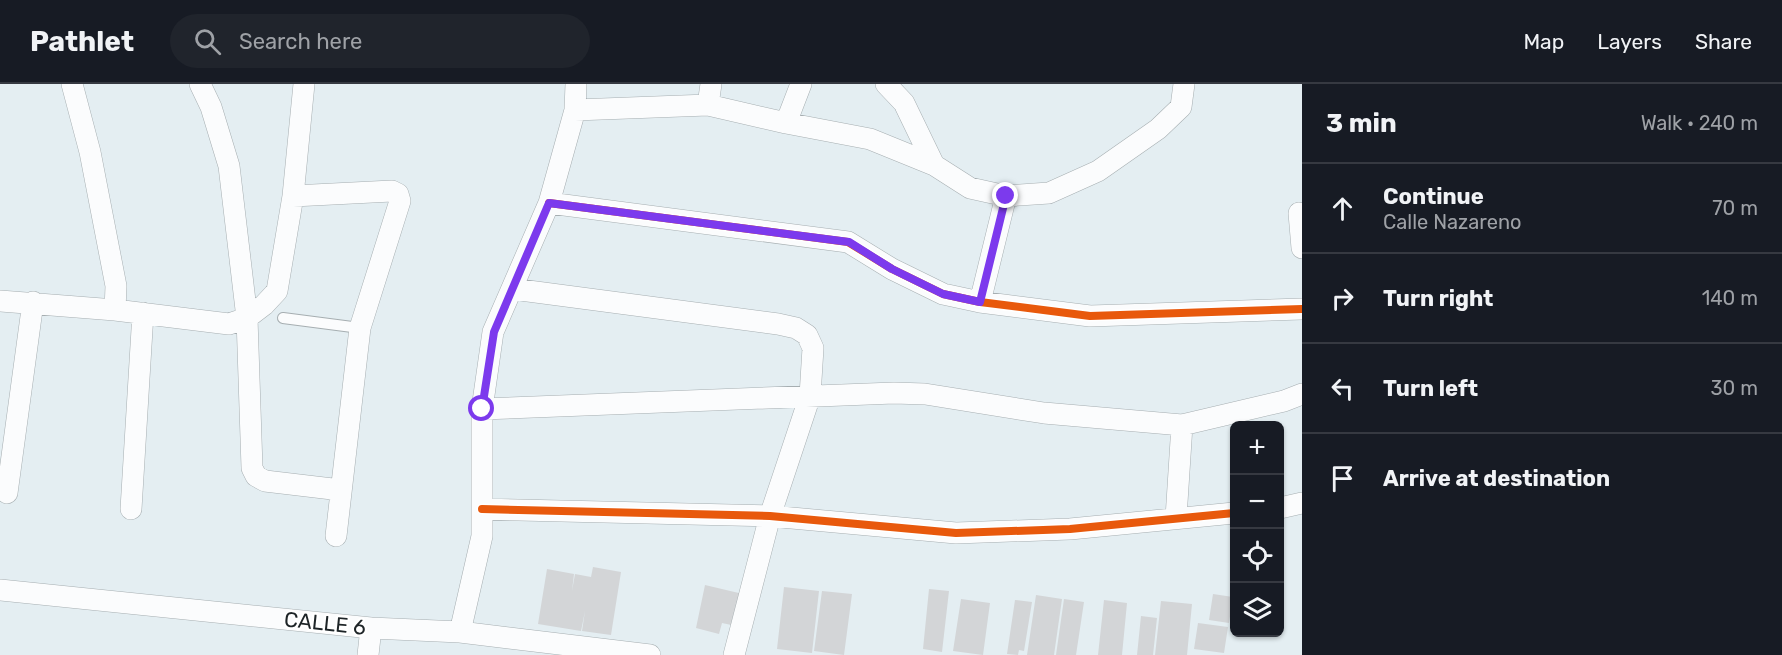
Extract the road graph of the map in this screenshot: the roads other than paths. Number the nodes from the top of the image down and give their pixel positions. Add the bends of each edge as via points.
1 (72, 84) edge
2 (200, 84) edge
3 (304, 84) edge
4 (576, 84) edge
5 (801, 84) edge
6 (886, 84) edge
7 (1184, 84) edge
8 (709, 94) edge
9 (574, 110) junction
10 (786, 123) junction
11 (934, 165) junction
12 (293, 196) junction
13 (1006, 196) junction
14 (549, 203) junction
15 (1299, 213) dead end
16 (1302, 248) edge
17 (513, 289) junction
18 (0, 301) edge
19 (33, 302) junction
20 (980, 302) junction
21 (1302, 309) edge
22 (115, 310) junction
23 (142, 313) junction
24 (247, 318) junction
25 (283, 318) dead end
26 (360, 328) junction
27 (1302, 394) edge
28 (810, 396) junction
29 (482, 409) junction
30 (1182, 425) junction
31 (341, 490) junction
32 (7, 493) dead end
33 (1302, 503) edge
34 (1284, 507) edge
35 (131, 509) dead end
36 (482, 509) junction
37 (1230, 513) edge
38 (770, 516) junction
39 (1176, 518) junction
40 (336, 536) dead end
41 (0, 590) edge
42 (372, 628) junction
43 (460, 632) junction
44 (593, 652) edge
45 (368, 655) edge
46 (650, 655) edge
47 (734, 655) edge

1 - 22 street via 114,275
2 - 24 street via 229,166
3 - 12 street
4 - 9 street
5 - 10 street
6 - 11 street via 904,103
7 - 13 street via 1180,107 1158,129 1098,171 1049,193
8 - 9 street
8 - 10 street
9 - 14 street
10 - 11 street via 870,139
11 - 13 street via 970,188
12 - 24 street via 277,291
12 - 26 street via 392,191 398,194 400,201
13 - 20 street
14 - 17 street
14 - 20 street via 849,242 943,294
15 - 16 street
17 - 28 street via 796,328 807,335 813,348
17 - 29 street via 494,332
18 - 19 street
19 - 22 street
19 - 32 street
20 - 21 street via 1090,316
22 - 23 street
23 - 24 street via 229,324
23 - 35 street
24 - 31 street via 252,468 256,476 265,481
25 - 26 lane
26 - 31 street
27 - 30 street
28 - 29 street
28 - 30 street via 925,394 1044,413
28 - 38 street
29 - 36 street
30 - 39 street
31 - 40 street
33 - 34 street
36 - 38 street
36 - 43 street via 482,536
37 - 39 street
38 - 39 street via 956,533 1070,529
38 - 47 street
41 - 42 street, CALLE 6
42 - 43 street, CALLE 6
42 - 45 street
43 - 44 street, CALLE 6
44 - 46 street, CALLE 6

